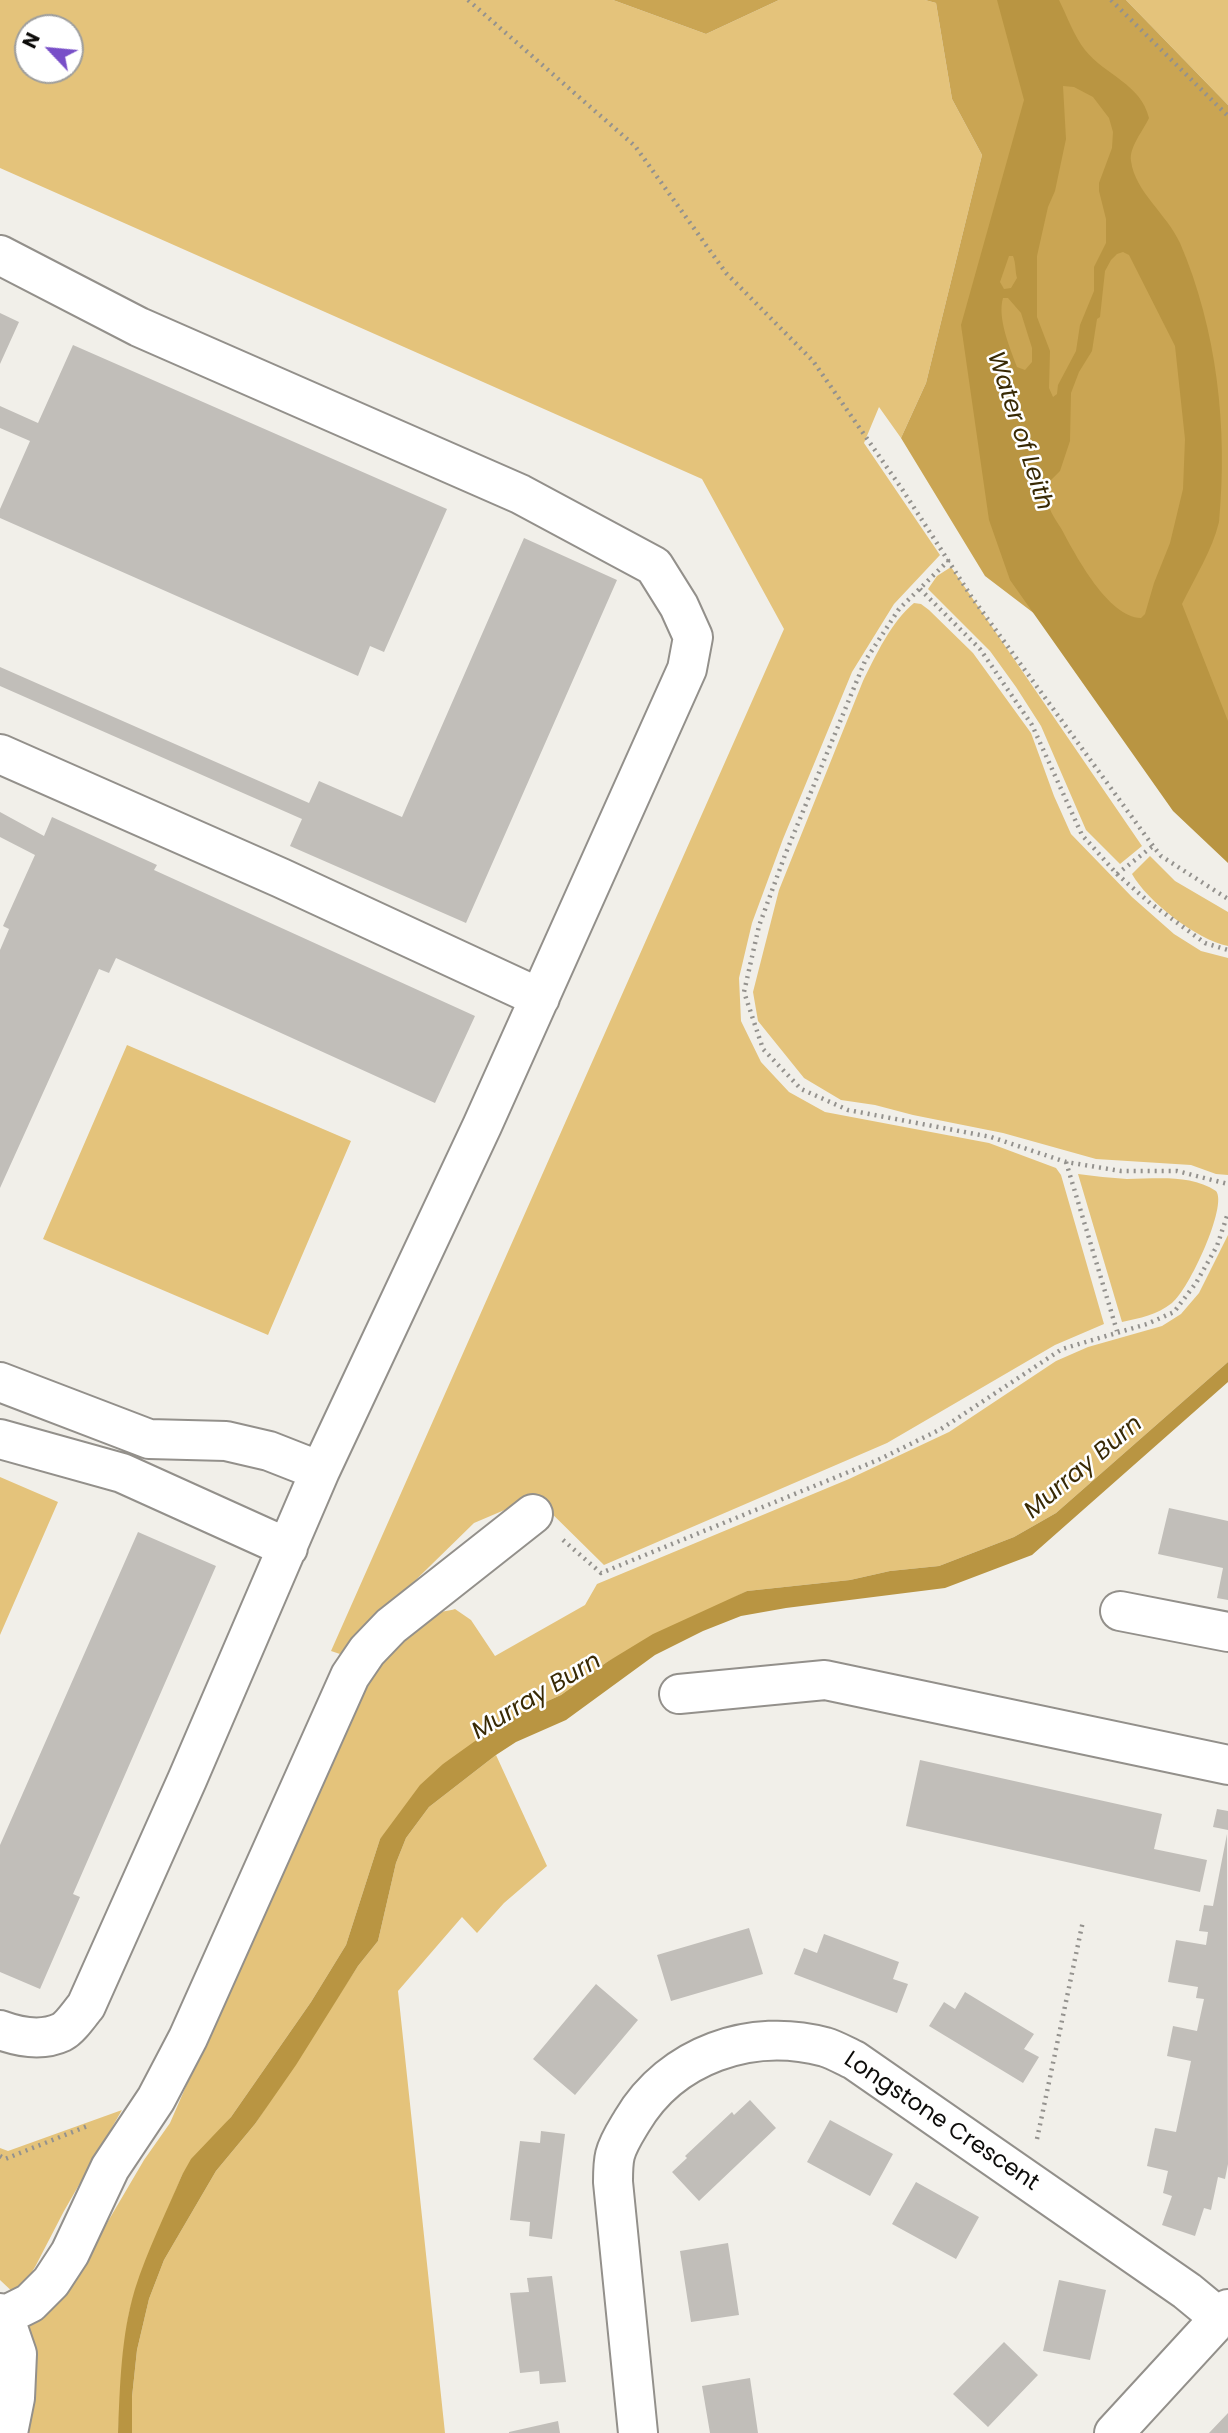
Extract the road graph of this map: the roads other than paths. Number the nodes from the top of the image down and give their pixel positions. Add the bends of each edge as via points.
1 (0, 255) edge
2 (0, 754) edge
3 (540, 998) junction
4 (0, 1382) edge
5 (0, 1439) edge
6 (320, 1471) junction
7 (533, 1514) road end
8 (288, 1548) junction
9 (1120, 1611) dead end
10 (1228, 1632) edge
11 (680, 1694) dead end
12 (1228, 1765) edge
13 (0, 2029) edge
14 (1225, 2314) edge
15 (2, 2315) edge
16 (8, 2433) edge
17 (638, 2433) edge
18 (1114, 2433) edge

1 - 3 street via 139,327 520,494 654,566 693,636 687,669
2 - 3 street
3 - 6 street
4 - 6 street via 149,1439 226,1441 269,1451
5 - 8 street via 122,1473
6 - 8 street
7 - 15 street via 391,1626 350,1676 188,2038 156,2099 110,2168 51,2282 30,2302
8 - 13 street via 86,2006 65,2031 40,2038
9 - 10 street
11 - 12 street via 825,1680
14 - 17 street, Longstone Crescent via 855,2060 826,2047 770,2041 740,2044 681,2067 652,2091 615,2154 613,2182
14 - 18 street
15 - 16 street via 17,2354

